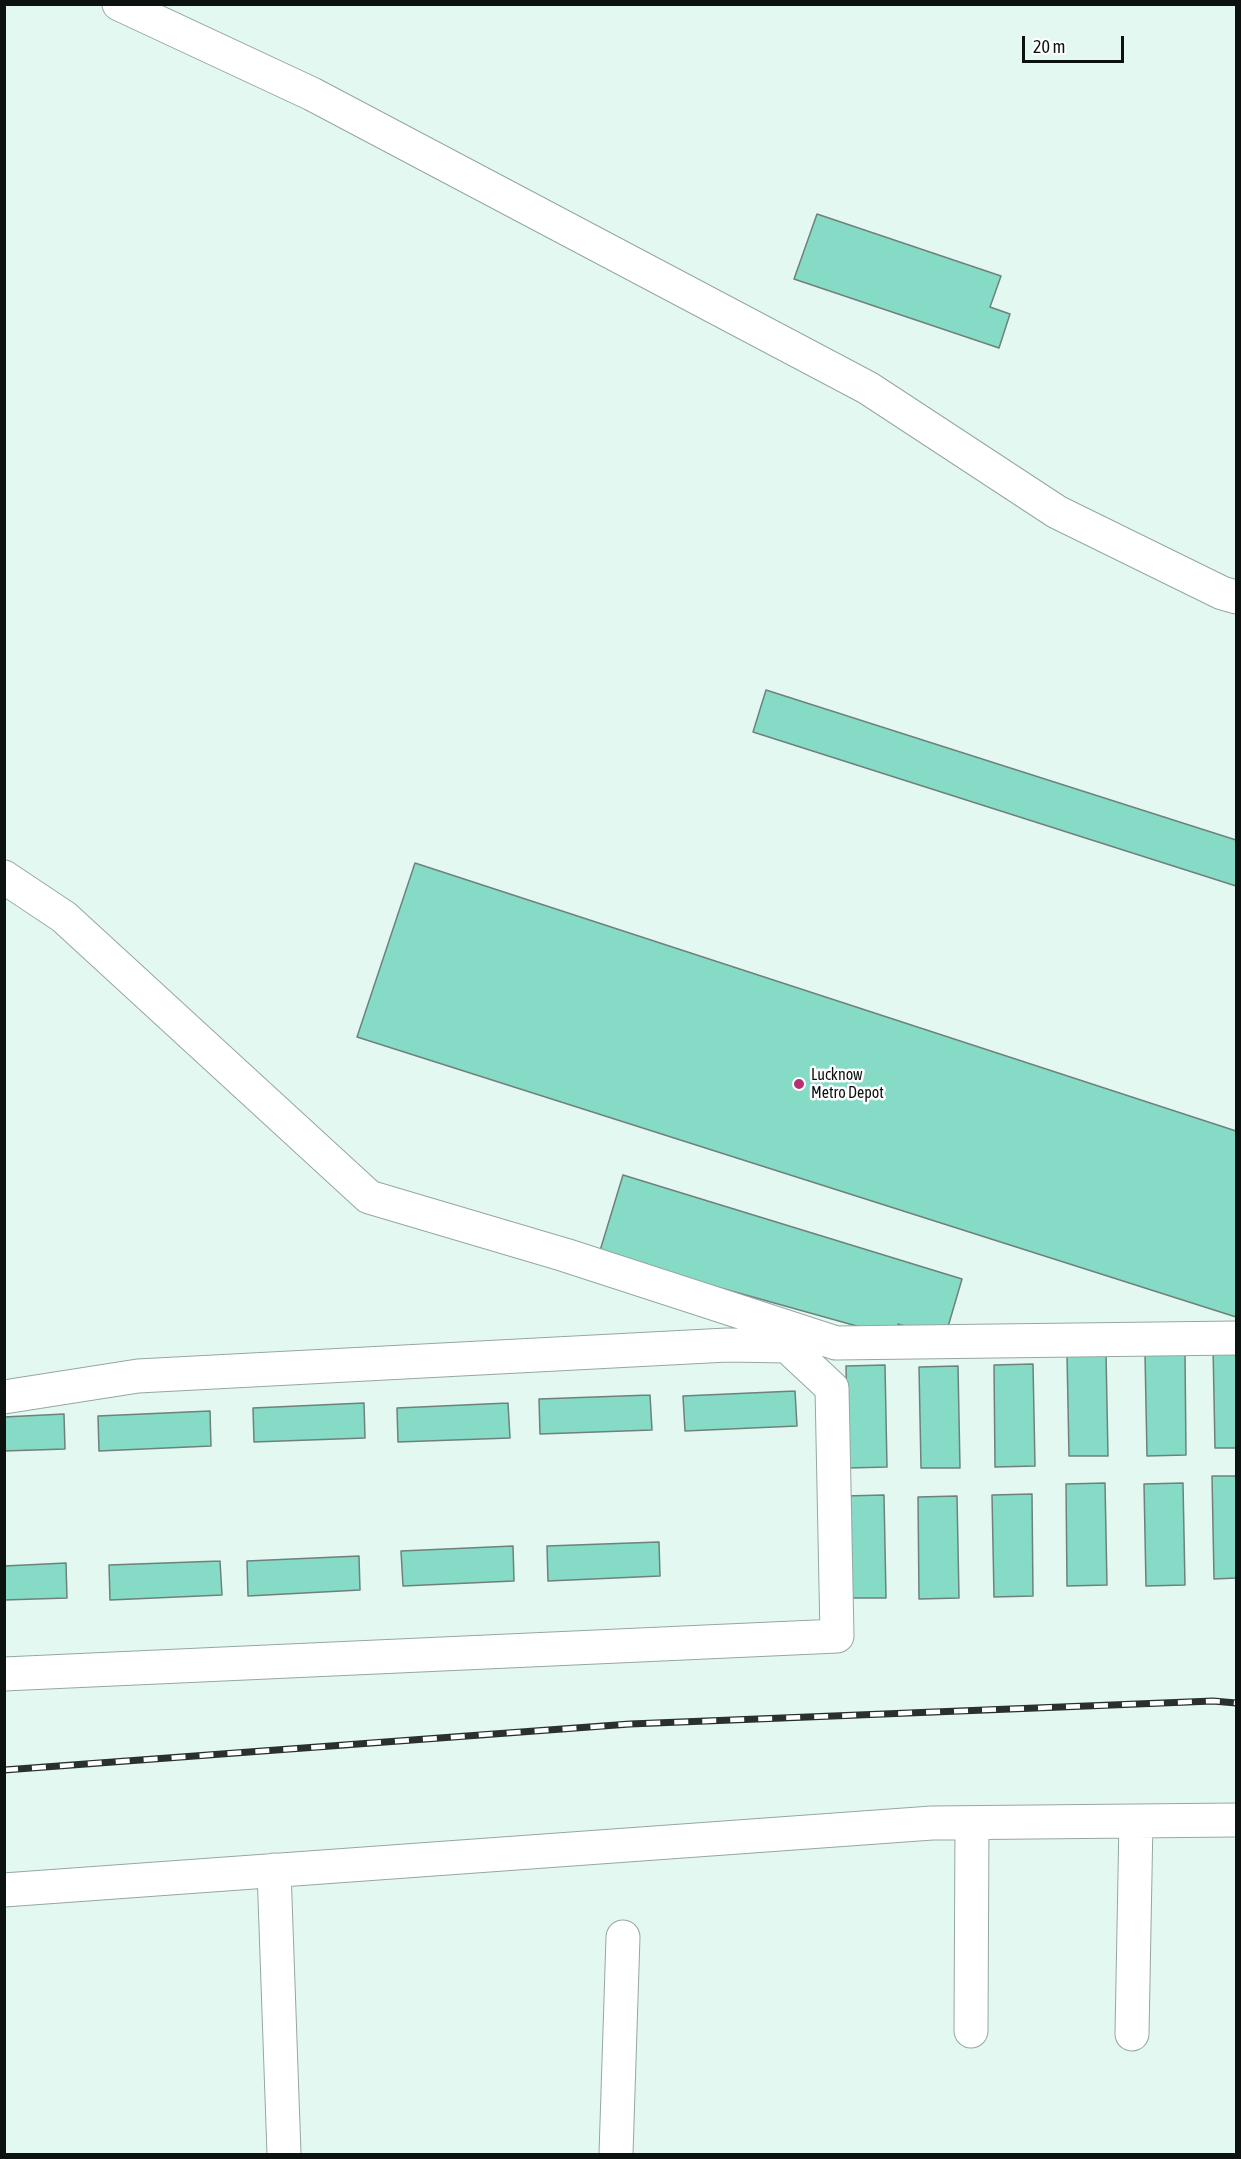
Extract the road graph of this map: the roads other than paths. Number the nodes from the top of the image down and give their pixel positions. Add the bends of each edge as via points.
1 (118, 4) edge
2 (1236, 597) edge
3 (4, 877) edge
4 (1236, 1338) edge
5 (4, 1396) edge
6 (4, 1674) edge
7 (1236, 1820) edge
8 (1136, 1821) junction
9 (972, 1823) junction
10 (274, 1870) junction
11 (4, 1890) edge
12 (623, 1937) dead end
13 (971, 2031) dead end
14 (1132, 2034) dead end
15 (284, 2154) edge
16 (616, 2154) edge

1 - 2 street via 312,94 868,388 1057,512
3 - 4 street via 64,917 369,1197 565,1255 836,1343
5 - 6 street via 138,1376 727,1345 787,1347 832,1388 837,1636
7 - 8 street
8 - 9 street
8 - 14 street
9 - 10 street
9 - 13 street
10 - 11 street
10 - 15 street
12 - 16 street

